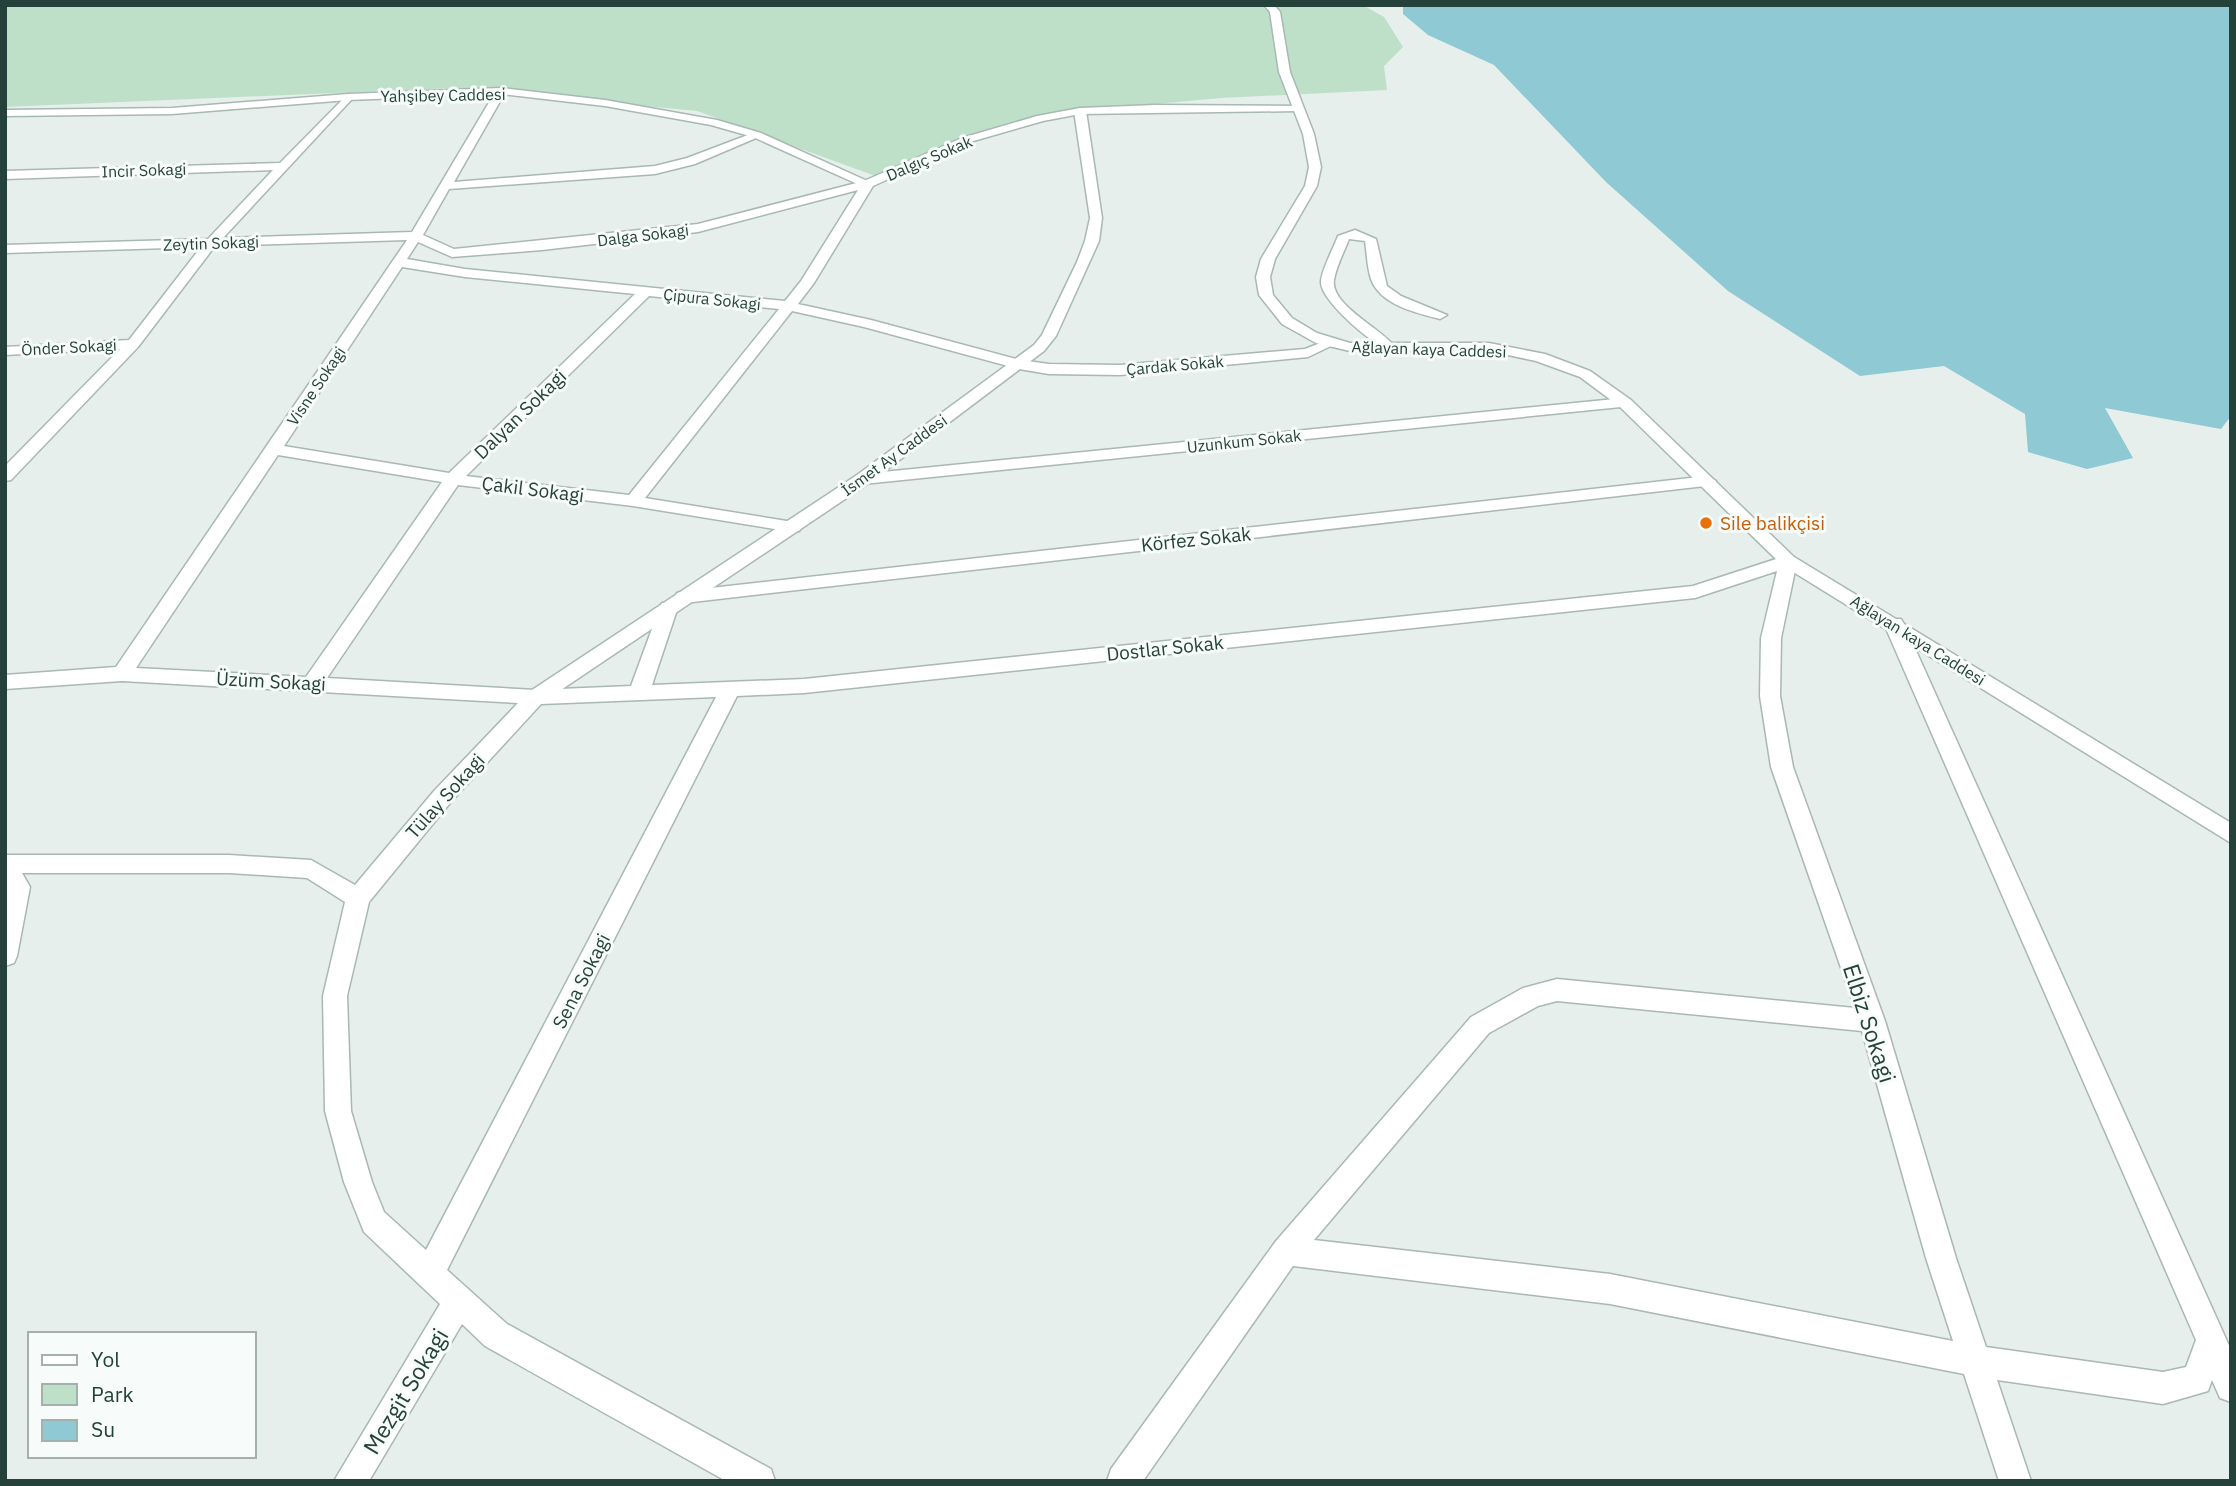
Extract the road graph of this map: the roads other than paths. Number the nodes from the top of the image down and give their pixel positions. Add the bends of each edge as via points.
1 (1269, 5) edge
2 (501, 91) junction
3 (348, 97) junction
4 (1298, 108) junction
5 (1080, 111) junction
6 (5, 113) edge
7 (757, 135) junction
8 (283, 166) junction
9 (5, 175) edge
10 (868, 184) junction
11 (446, 186) junction
12 (416, 236) junction
13 (211, 243) junction
14 (5, 249) edge
15 (399, 262) junction
16 (645, 292) junction
17 (789, 306) junction
18 (1440, 315) dead end
19 (133, 344) junction
20 (1328, 344) junction
21 (1388, 347) junction
22 (5, 351) edge
23 (1019, 364) junction
24 (1625, 402) junction
25 (274, 449) junction
26 (29, 450) junction
27 (5, 452) edge
28 (5, 476) edge
29 (453, 479) junction
30 (863, 479) junction
31 (1708, 481) junction
32 (633, 500) junction
33 (793, 527) junction
34 (1788, 561) junction
35 (677, 602) junction
36 (1894, 624) junction
37 (122, 674) junction
38 (313, 683) junction
39 (9, 686) edge
40 (731, 688) junction
41 (639, 692) junction
42 (536, 697) junction
43 (2231, 834) edge
44 (5, 864) edge
45 (358, 898) junction
46 (5, 956) edge
47 (1872, 1021) junction
48 (1286, 1251) junction
49 (430, 1273) junction
50 (459, 1301) junction
51 (2211, 1340) junction
52 (1975, 1361) junction
53 (2231, 1387) edge
54 (350, 1481) edge
55 (760, 1481) edge
56 (1123, 1481) edge
57 (2015, 1481) edge

1 - 4 street, Ağlayan kaya Caddesi via 1275,12 1286,78
2 - 3 street, Yahşibey Caddesi
2 - 7 street, Yahşibey Caddesi via 605,103
2 - 11 street, Visne Sokagi
3 - 6 street, Yahşibey Caddesi via 172,111
3 - 8 street
4 - 5 street, Dalgıç Sokak
4 - 20 street, Ağlayan kaya Caddesi via 1315,169 1261,279 1268,300 1285,320
5 - 10 street, Dalgıç Sokak via 988,132
5 - 23 street, İsmet Ay Caddesi via 1095,204 1092,241 1049,335
7 - 10 street, Yahşibey Caddesi
7 - 11 street via 666,168
8 - 9 street, Incir Sokagi
8 - 13 street
10 - 12 street, Dalga Sokagi via 685,230 452,253
10 - 17 street, Dalgıç Sokak
11 - 12 street, Visne Sokagi
12 - 13 street, Zeytin Sokagi
12 - 15 street, Visne Sokagi
13 - 14 street, Zeytin Sokagi
13 - 19 street
15 - 16 street, Çipura Sokagi
15 - 25 street, Visne Sokagi
16 - 17 street, Çipura Sokagi
16 - 29 street, Dalyan Sokagi
17 - 23 street, Çipura Sokagi
17 - 32 street, Dalgıç Sokak
18 - 21 lane via 1387,292 1379,285 1370,239 1344,236 1327,282 1331,297
19 - 22 street, Önder Sokagi
19 - 26 street
20 - 21 street, Ağlayan kaya Caddesi
20 - 23 street, Çardak Sokak via 1308,353 1119,370 1071,371
21 - 24 street, Ağlayan kaya Caddesi via 1516,351 1585,374
23 - 30 street, İsmet Ay Caddesi
24 - 30 street, Uzunkum Sokak
24 - 31 street, Ağlayan kaya Caddesi
25 - 29 street, Çakil Sokagi
25 - 37 street, Visne Sokagi
26 - 27 street
26 - 28 street
29 - 32 street, Çakil Sokagi
29 - 38 street, Dalyan Sokagi
30 - 33 street, İsmet Ay Caddesi
31 - 34 street, Ağlayan kaya Caddesi
31 - 35 street, Körfez Sokak
32 - 33 street, Çakil Sokagi
33 - 35 street, İsmet Ay Caddesi
34 - 36 street, Ağlayan kaya Caddesi
34 - 40 street, Dostlar Sokak via 1695,592 804,685
34 - 47 street, Elbiz Sokagi via 1771,650 1770,696 1782,767
35 - 41 street
35 - 42 street, İsmet Ay Caddesi
36 - 43 street, Ağlayan kaya Caddesi
36 - 51 street
37 - 38 street, Üzüm Sokagi
37 - 39 street, Üzüm Sokagi
38 - 42 street, Üzüm Sokagi
40 - 41 street, Dostlar Sokak
40 - 49 street, Sena Sokagi
41 - 42 street, Dostlar Sokak
42 - 45 street, Tülay Sokagi via 442,796
44 - 45 street via 229,864 312,869
44 - 46 street via 18,887
45 - 49 street via 335,996 338,1111 374,1222
47 - 48 street via 1557,990 1532,996 1480,1025
47 - 52 street, Elbiz Sokagi
48 - 52 street via 1610,1289
48 - 56 street
49 - 50 street
50 - 54 street, Mezgit Sokagi
50 - 55 street via 496,1335
51 - 52 street via 2197,1380 2163,1388
51 - 53 street
52 - 57 street, Elbiz Sokagi

